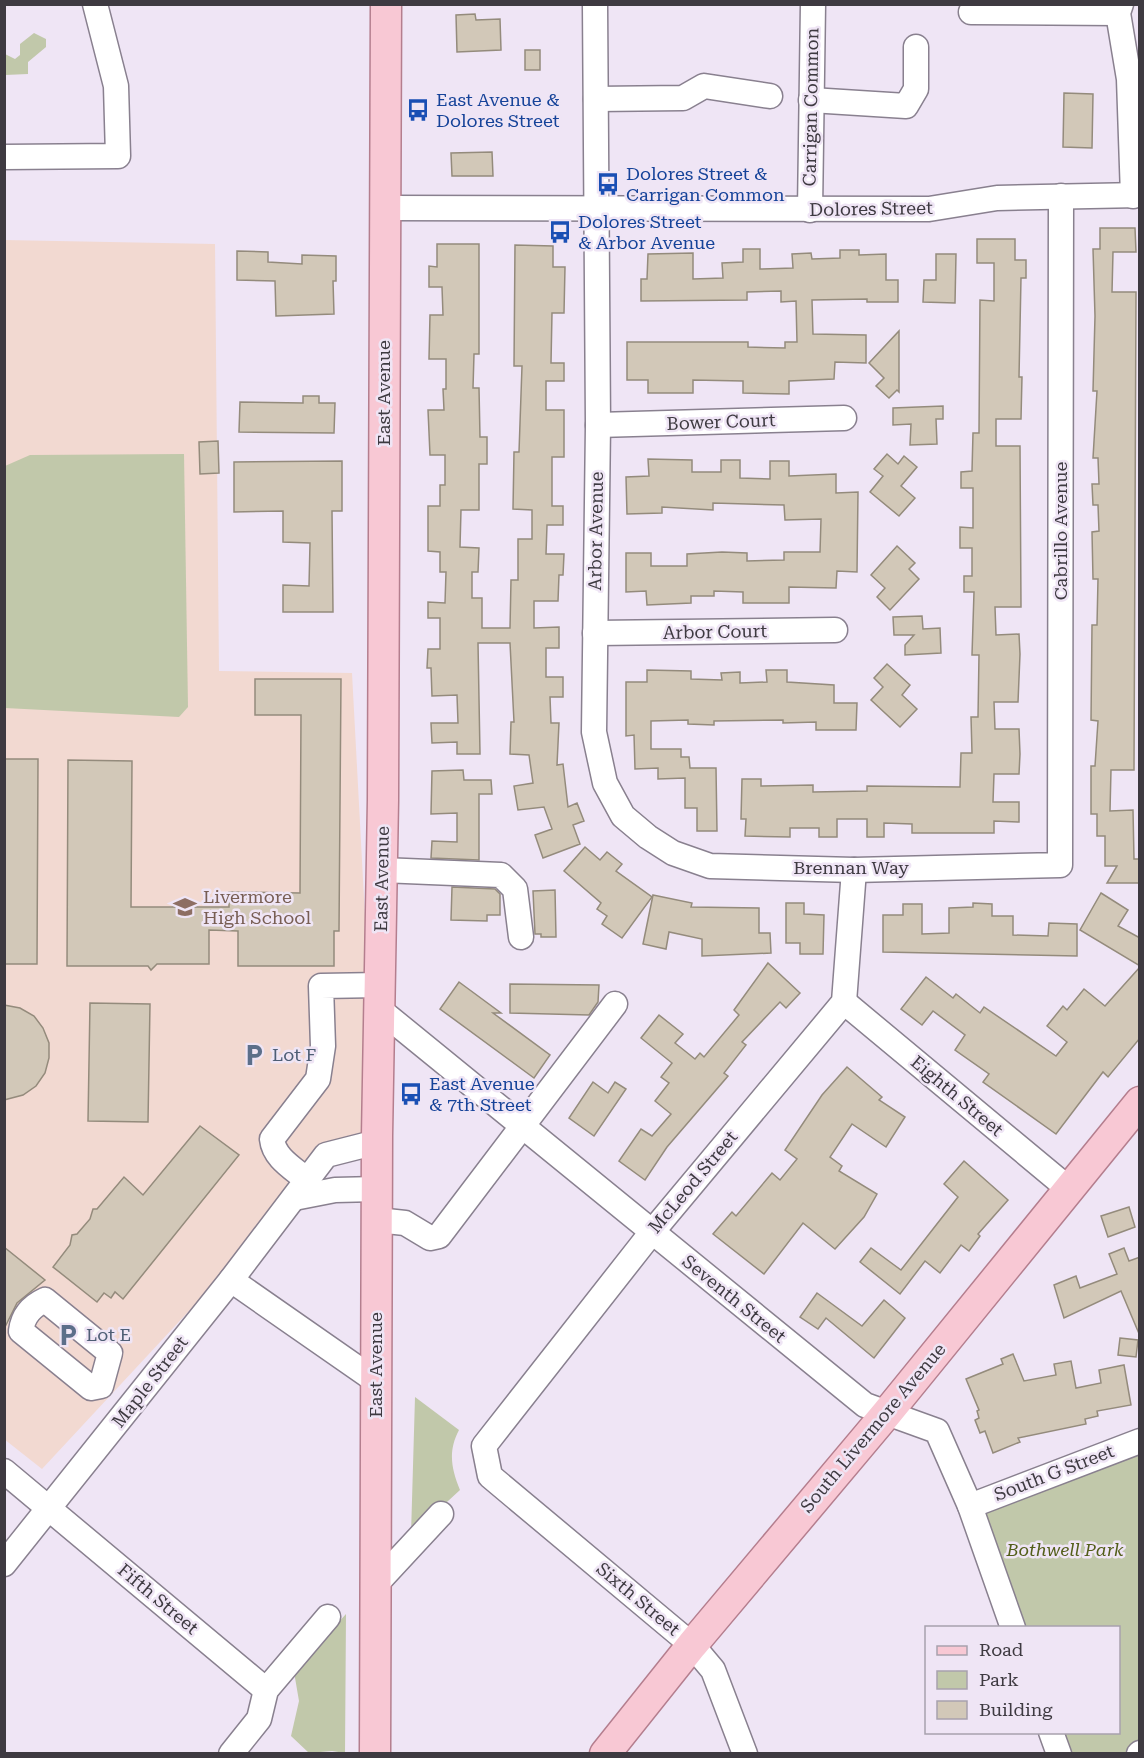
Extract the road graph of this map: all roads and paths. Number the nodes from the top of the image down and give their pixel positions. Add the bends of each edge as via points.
1 (95, 4) edge
2 (386, 4) edge
3 (595, 4) edge
4 (813, 4) edge
5 (1120, 9) edge
6 (970, 12) dead end
7 (916, 47) dead end
8 (770, 96) dead end
9 (596, 99) junction
10 (811, 100) junction
11 (4, 157) edge
12 (1061, 196) junction
13 (1136, 196) edge
14 (385, 207) junction
15 (597, 208) junction
16 (810, 210) junction
17 (844, 418) dead end
18 (597, 425) junction
19 (835, 630) dead end
20 (595, 633) junction
21 (648, 837) joint
22 (1060, 865) joint
23 (382, 870) junction
24 (854, 870) junction
25 (522, 937) dead end
26 (380, 998) junction
27 (844, 1002) junction
28 (615, 1004) dead end
29 (1138, 1110) edge
30 (522, 1126) junction
31 (377, 1142) junction
32 (301, 1189) junction
33 (377, 1189) junction
34 (1070, 1190) junction
35 (377, 1220) junction
36 (652, 1232) junction
37 (231, 1280) junction
38 (376, 1381) junction
39 (101, 1386) dead end
40 (128, 1411) junction
41 (887, 1413) junction
42 (1140, 1441) edge
43 (4, 1471) edge
44 (490, 1476) joint
45 (970, 1506) junction
46 (51, 1508) junction
47 (441, 1514) dead end
48 (7, 1555) edge
49 (376, 1584) junction
50 (328, 1617) dead end
51 (1013, 1626) edge
52 (692, 1645) junction
53 (266, 1690) junction
54 (1052, 1734) edge
55 (231, 1754) edge
56 (375, 1754) edge
57 (605, 1754) edge
58 (745, 1754) edge
59 (1059, 1754) edge

1 - 11 street via 116,86 117,156
2 - 14 main road, East Avenue
3 - 9 street
4 - 10 street, Carrigan Common
5 - 6 street
5 - 13 street via 1130,80
7 - 10 street via 916,89 906,106
8 - 9 street via 704,86 683,98
9 - 15 street
10 - 16 street, Carrigan Common
12 - 13 street, Dolores Street
12 - 16 street, Dolores Street via 997,198 929,209
12 - 22 street, Cabrillo Avenue
14 - 15 street, Dolores Street
14 - 23 main road, East Avenue
15 - 16 street, Dolores Street
15 - 18 street, Arbor Avenue
17 - 18 street, Bower Court
18 - 20 street, Arbor Avenue
19 - 20 street, Arbor Court
20 - 21 street, Arbor Avenue via 594,732 605,783 623,816
21 - 24 street, Brennan Way via 673,853 710,866
22 - 24 street, Brennan Way
23 - 25 street via 501,875 515,889
23 - 26 main road, East Avenue
24 - 27 street
26 - 30 street, Seventh Street
26 - 31 main road, East Avenue
26 - 32 street via 321,986 323,1046 318,1079 272,1139 273,1150
27 - 34 street, Eighth Street
27 - 36 street, McLeod Street
28 - 30 street
29 - 34 main road, South Livermore Avenue
30 - 35 street via 439,1236 430,1238 405,1223
30 - 36 street, Seventh Street
31 - 32 street, Maple Street via 326,1155
31 - 33 main road, East Avenue
32 - 33 street
32 - 37 street, Maple Street
33 - 35 main road, East Avenue
34 - 41 main road, South Livermore Avenue
35 - 38 main road, East Avenue
36 - 41 street, Seventh Street via 865,1406
36 - 44 street, McLeod Street via 484,1446
37 - 38 street
37 - 40 street, Maple Street
38 - 49 main road, East Avenue
39 - 40 street
40 - 46 street, Maple Street
41 - 45 street, Seventh Street via 937,1431
41 - 52 main road, South Livermore Avenue
42 - 45 street, South G Street
43 - 46 street, Fifth Street
44 - 52 street, Sixth Street
45 - 51 street, Seventh Street
46 - 48 street, Maple Street
46 - 53 street, Fifth Street
47 - 49 street
49 - 56 main road, East Avenue
50 - 53 street
52 - 57 main road, South Livermore Avenue
52 - 58 street, Sixth Street via 713,1670
53 - 55 street via 259,1719
54 - 59 street

